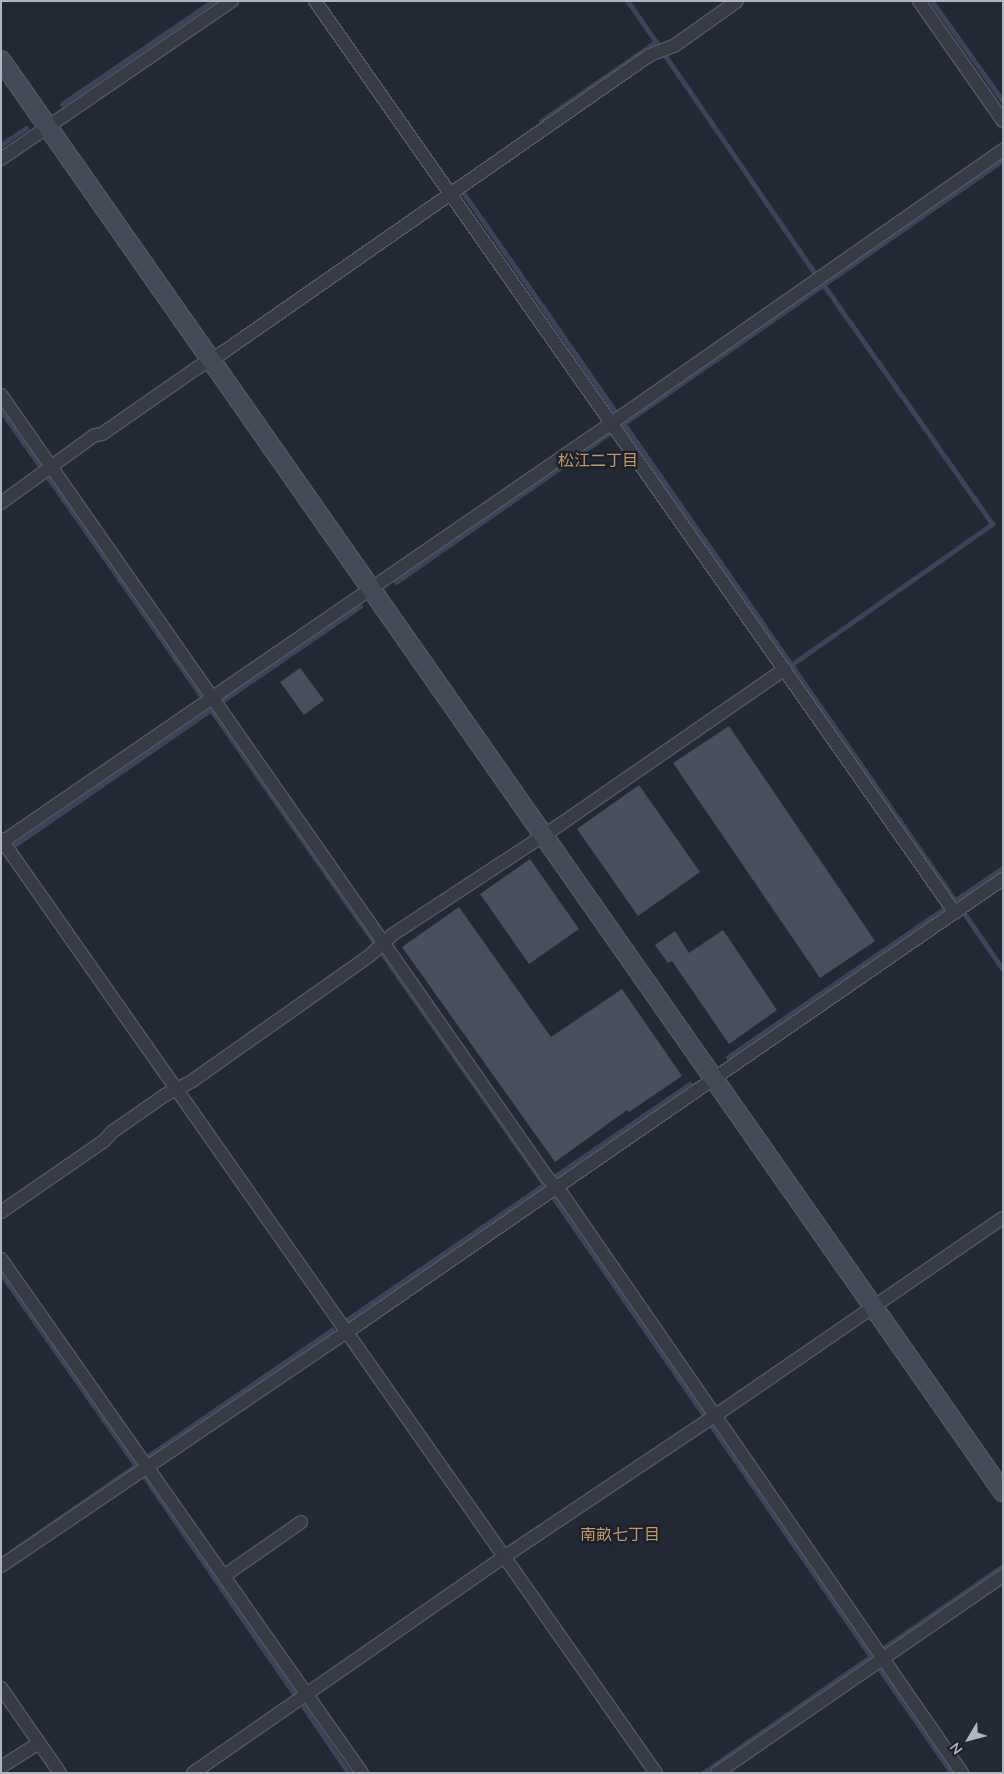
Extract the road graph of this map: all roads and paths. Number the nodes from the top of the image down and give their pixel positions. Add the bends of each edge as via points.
1 (232, 1) edge
2 (315, 1) edge
3 (738, 1) edge
4 (919, 1) edge
5 (1, 60) edge
6 (1003, 121) edge
7 (48, 128) junction
8 (1003, 150) edge
9 (1, 160) edge
10 (450, 194) junction
11 (212, 359) junction
12 (1, 395) edge
13 (616, 424) junction
14 (47, 470) junction
15 (1, 504) edge
16 (371, 587) junction
17 (785, 669) junction
18 (212, 703) junction
19 (544, 835) junction
20 (2, 841) edge
21 (1003, 879) edge
22 (955, 908) junction
23 (379, 947) junction
24 (714, 1079) junction
25 (177, 1090) junction
26 (550, 1186) junction
27 (1, 1212) edge
28 (1003, 1218) edge
29 (1, 1258) edge
30 (872, 1306) junction
31 (347, 1332) junction
32 (710, 1419) junction
33 (148, 1466) junction
34 (1003, 1492) edge
35 (301, 1522) dead end
36 (504, 1557) junction
37 (1, 1566) edge
38 (224, 1576) junction
39 (1003, 1576) edge
40 (879, 1658) junction
41 (1, 1688) edge
42 (307, 1693) junction
43 (39, 1743) junction
44 (1, 1767) edge
45 (60, 1773) edge
46 (193, 1773) edge
47 (362, 1773) edge
48 (656, 1773) edge
49 (717, 1773) edge
50 (962, 1773) edge

1 - 7 street
2 - 10 street
3 - 10 street via 674,46 660,50
4 - 6 street
5 - 7 street
7 - 9 street
7 - 11 street
8 - 13 street
10 - 11 street
10 - 13 street
11 - 14 street
11 - 16 street
12 - 14 street
13 - 16 street
13 - 17 street
14 - 15 street
14 - 18 street
16 - 18 street
16 - 19 street
17 - 19 street
17 - 22 street
18 - 20 street
18 - 23 street
19 - 23 street via 392,935
19 - 24 street
20 - 25 street
21 - 22 street
22 - 24 street
23 - 25 street
23 - 26 street
24 - 26 street
24 - 30 street
25 - 27 street via 158,1100
25 - 31 street
26 - 31 street
26 - 32 street
28 - 30 street
29 - 33 street
30 - 32 street
30 - 34 street
31 - 33 street
31 - 36 street
32 - 36 street
32 - 40 street
33 - 37 street
33 - 38 street
35 - 38 street
36 - 42 street
36 - 48 street
38 - 42 street
39 - 40 street
40 - 49 street
40 - 50 street
41 - 43 street
42 - 46 street
42 - 47 street
43 - 44 street
43 - 45 street

